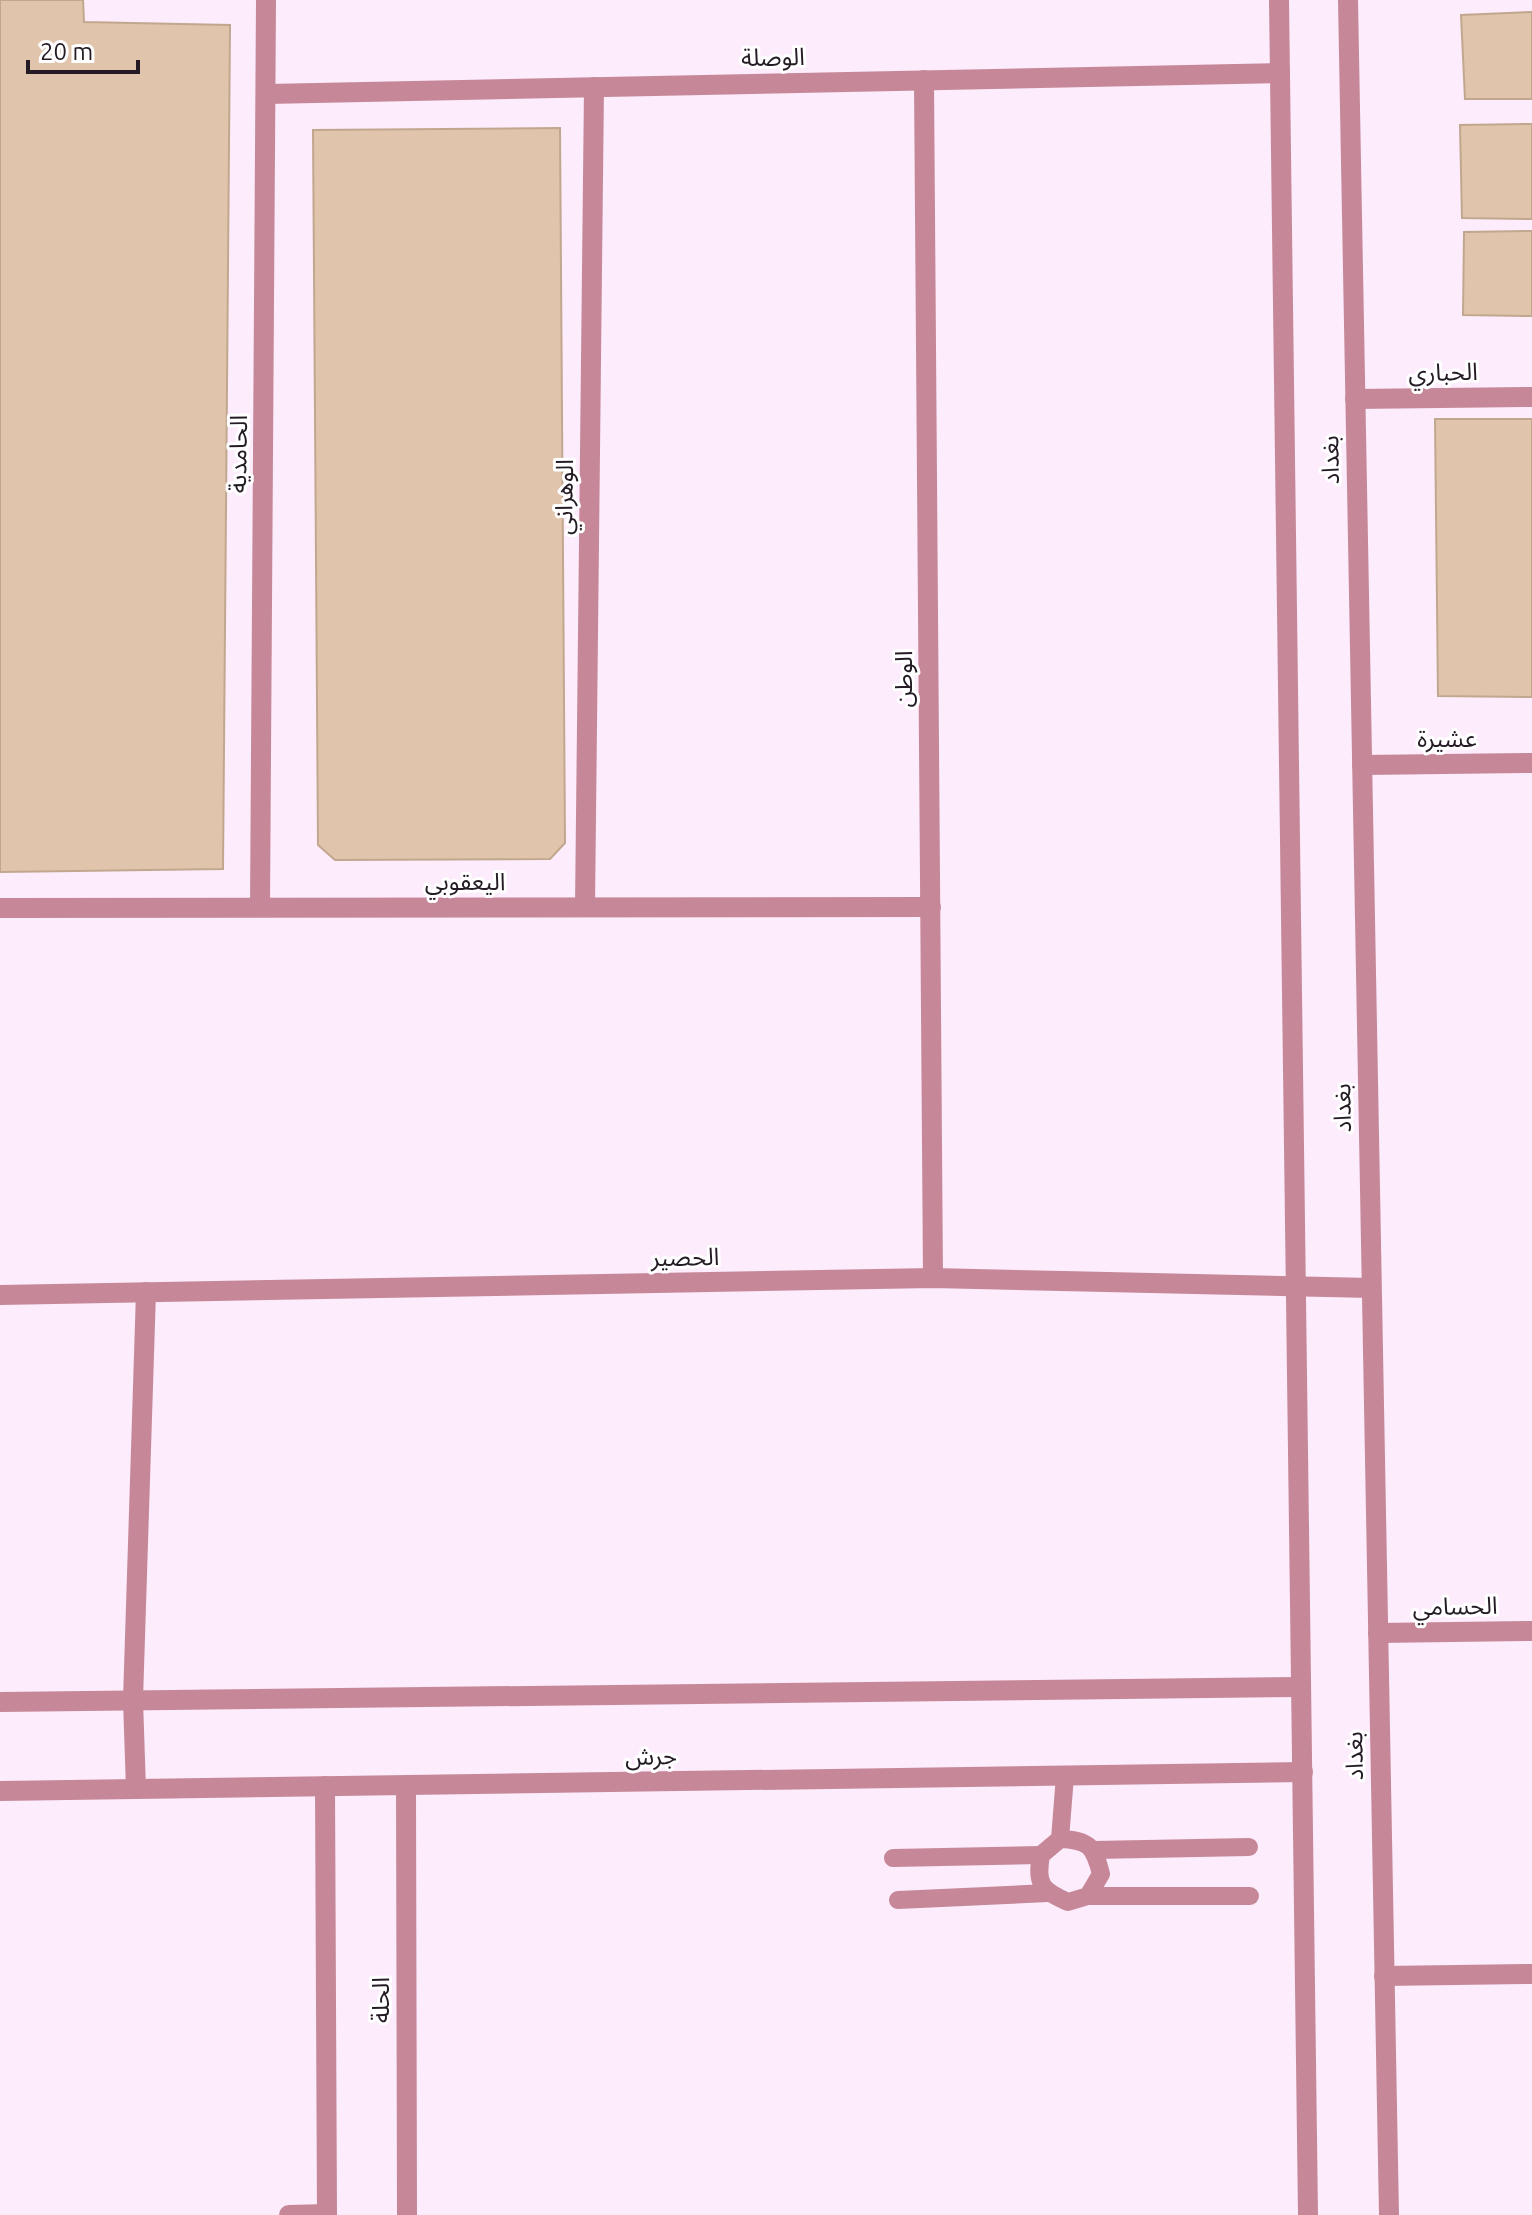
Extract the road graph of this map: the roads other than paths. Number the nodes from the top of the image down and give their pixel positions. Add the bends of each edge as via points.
1 (266, 0) edge
2 (1279, 0) edge
3 (1348, 0) edge
4 (1280, 73) junction
5 (924, 80) junction
6 (594, 87) junction
7 (267, 94) junction
8 (1532, 397) edge
9 (1355, 399) junction
10 (1532, 763) edge
11 (1362, 765) junction
12 (260, 907) junction
13 (585, 907) junction
14 (931, 907) junction
15 (0, 908) edge
16 (933, 1278) junction
17 (1297, 1287) junction
18 (1371, 1288) junction
19 (146, 1292) junction
20 (0, 1295) edge
21 (1532, 1631) edge
22 (1378, 1633) junction
23 (1301, 1687) junction
24 (133, 1700) junction
25 (0, 1702) edge
26 (1303, 1772) junction
27 (1065, 1776) junction
28 (406, 1785) junction
29 (325, 1786) junction
30 (136, 1789) junction
31 (0, 1791) edge
32 (1060, 1839) junction
33 (1249, 1847) dead end
34 (1094, 1850) junction
35 (1041, 1855) junction
36 (893, 1858) dead end
37 (1048, 1893) junction
38 (1088, 1896) junction
39 (1250, 1896) dead end
40 (898, 1900) dead end
41 (1532, 1974) edge
42 (1384, 1976) junction
43 (327, 2214) edge
44 (289, 2215) edge
45 (407, 2215) edge
46 (1308, 2215) edge
47 (1389, 2215) edge

1 - 7 street, الحامدية
2 - 4 street, بغداد
3 - 9 street, بغداد
4 - 5 street, الوصلة
4 - 17 street, بغداد
5 - 6 street, الوصلة
5 - 14 street, الوطن
6 - 7 street, الوصلة
6 - 13 street, الوهراني
7 - 12 street, الحامدية
8 - 9 street, الحباري
9 - 11 street, بغداد
10 - 11 street, عشيرة
11 - 18 street, بغداد
12 - 13 street, اليعقوبي
12 - 15 street, اليعقوبي
13 - 14 street, اليعقوبي
14 - 16 street, الوطن
16 - 17 street, الحصير
16 - 19 street, الحصير
17 - 18 street, الحصير
17 - 23 street, بغداد
18 - 22 street, بغداد
19 - 20 street, الحصير
19 - 24 street
21 - 22 street, الحسامي
22 - 42 street, بغداد
23 - 24 street
23 - 26 street, بغداد
24 - 25 street
24 - 30 street
26 - 27 street, جرش
26 - 46 street, بغداد
27 - 28 street, جرش
27 - 32 lane
28 - 29 street, جرش
28 - 45 street, الحلة
29 - 30 street, جرش
29 - 43 street
30 - 31 street, جرش
32 - 34 lane via 1079,1839
32 - 35 lane
33 - 34 lane
34 - 38 lane via 1101,1874
35 - 36 lane
35 - 37 lane via 1038,1875
37 - 38 lane via 1068,1902
37 - 40 lane
38 - 39 lane
41 - 42 street
42 - 47 street, بغداد
43 - 44 street

